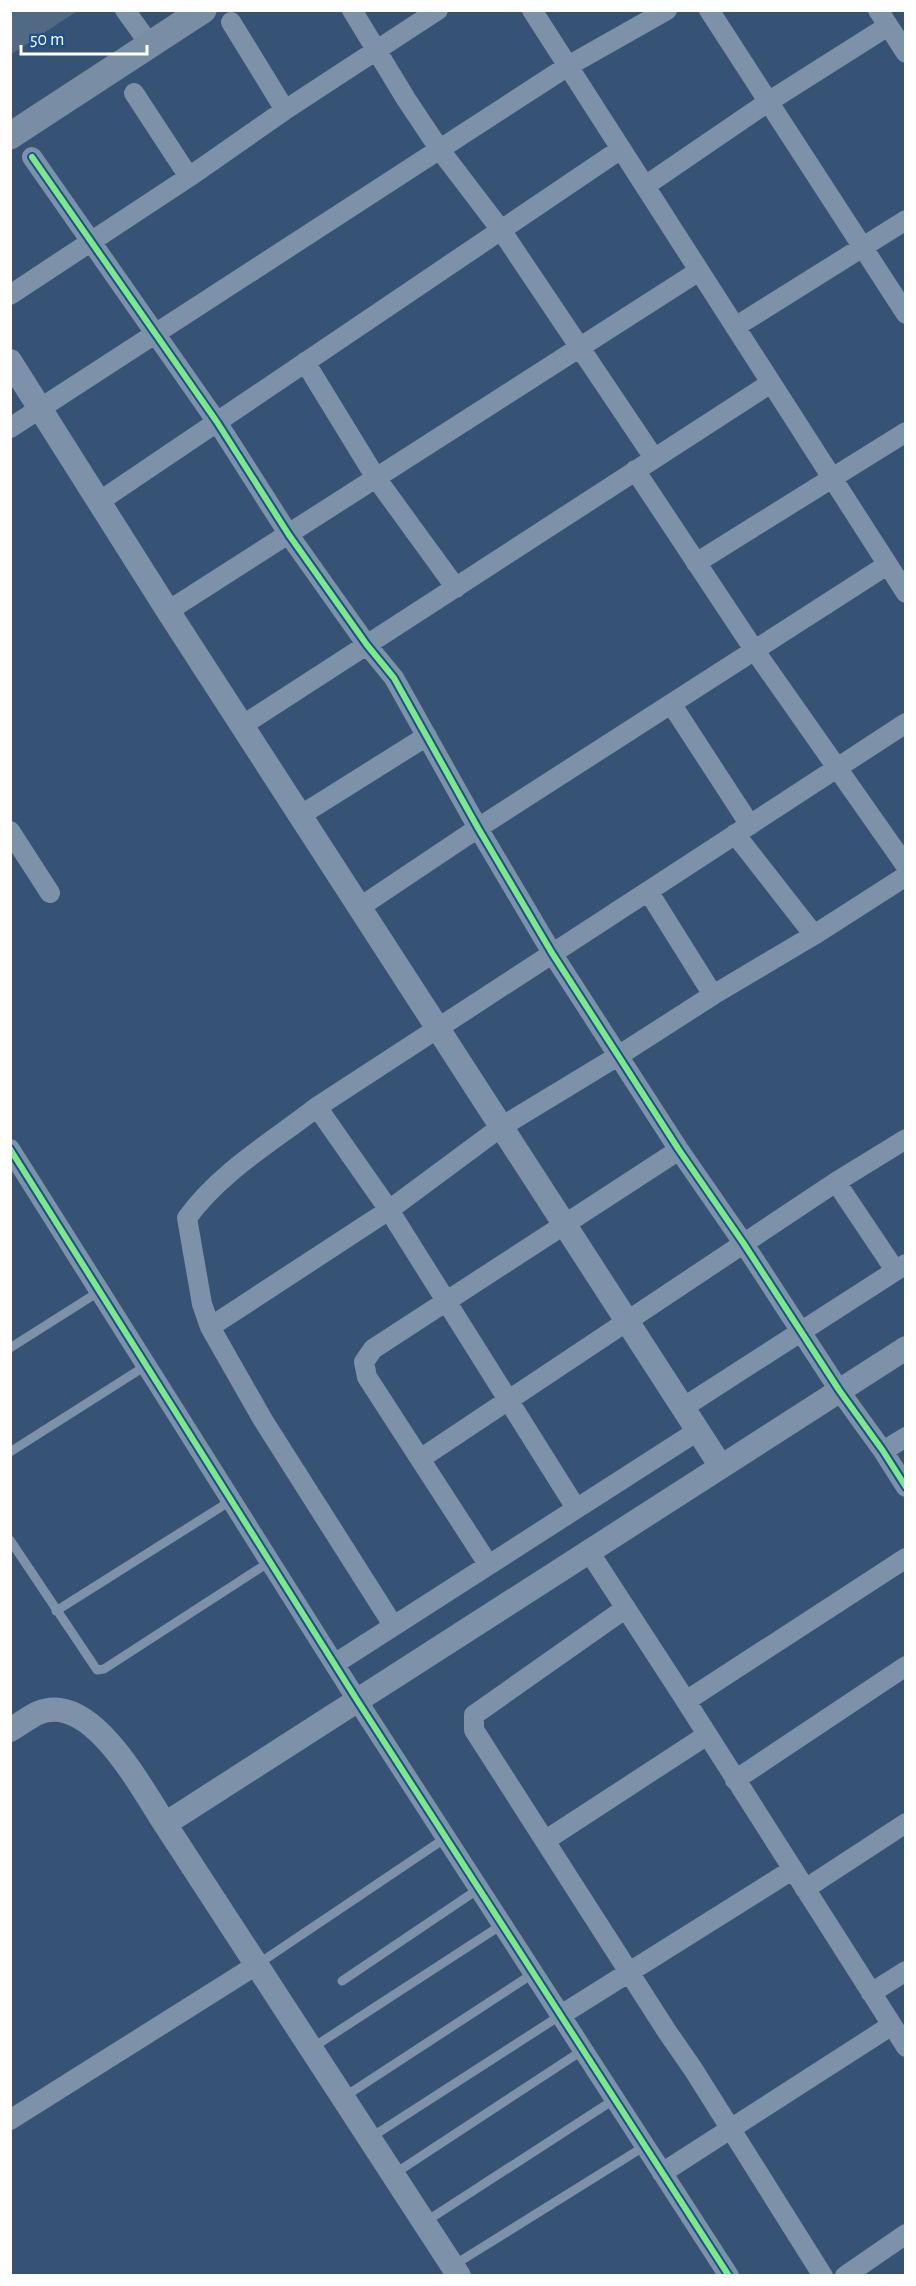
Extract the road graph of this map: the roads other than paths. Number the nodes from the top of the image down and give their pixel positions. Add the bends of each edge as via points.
1 (125, 10) edge
2 (203, 10) edge
3 (352, 10) edge
4 (438, 10) edge
5 (532, 10) edge
6 (667, 10) edge
7 (709, 10) edge
8 (883, 18) edge
9 (231, 22) dead end
10 (151, 46) junction
11 (376, 50) junction
12 (906, 53) edge
13 (568, 66) junction
14 (134, 93) dead end
15 (768, 102) junction
16 (285, 110) junction
17 (10, 136) edge
18 (621, 149) junction
19 (440, 150) junction
20 (32, 157) dead end
21 (189, 177) junction
22 (645, 186) junction
23 (906, 220) edge
24 (501, 230) junction
25 (90, 241) junction
26 (861, 247) junction
27 (699, 271) junction
28 (10, 295) edge
29 (906, 315) edge
30 (735, 327) junction
31 (155, 335) junction
32 (580, 346) junction
33 (10, 361) edge
34 (305, 362) junction
35 (771, 383) junction
36 (41, 409) junction
37 (217, 422) junction
38 (10, 428) edge
39 (906, 432) edge
40 (654, 458) junction
41 (635, 470) junction
42 (376, 478) junction
43 (832, 478) junction
44 (99, 501) junction
45 (289, 535) junction
46 (696, 563) junction
47 (887, 565) junction
48 (456, 588) junction
49 (906, 593) edge
50 (168, 611) junction
51 (367, 645) junction
52 (755, 651) junction
53 (672, 705) junction
54 (906, 723) edge
55 (243, 725) junction
56 (427, 736) junction
57 (837, 767) junction
58 (301, 815) junction
59 (477, 828) junction
60 (742, 829) junction
61 (10, 831) edge
62 (906, 866) edge
63 (906, 876) edge
64 (648, 891) junction
65 (50, 893) dead end
66 (360, 907) junction
67 (814, 935) junction
68 (552, 953) junction
69 (713, 994) junction
70 (438, 1027) junction
71 (618, 1056) junction
72 (317, 1107) junction
73 (501, 1127) junction
74 (906, 1139) edge
75 (679, 1150) junction
76 (14, 1162) edge
77 (836, 1182) junction
78 (389, 1210) junction
79 (565, 1223) junction
80 (744, 1244) junction
81 (900, 1267) edge
82 (100, 1291) junction
83 (446, 1301) junction
84 (629, 1322) junction
85 (210, 1327) junction
86 (801, 1331) junction
87 (10, 1348) edge
88 (906, 1348) edge
89 (147, 1365) junction
90 (839, 1390) junction
91 (508, 1400) junction
92 (684, 1407) junction
93 (699, 1430) junction
94 (906, 1437) edge
95 (883, 1451) junction
96 (10, 1452) edge
97 (420, 1459) junction
98 (720, 1465) junction
99 (906, 1487) edge
100 (232, 1500) junction
101 (576, 1508) junction
102 (10, 1540) edge
103 (588, 1550) junction
104 (906, 1558) edge
105 (271, 1561) junction
106 (488, 1564) junction
107 (627, 1608) junction
108 (56, 1611) junction
109 (393, 1625) junction
110 (336, 1663) junction
111 (906, 1666) edge
112 (357, 1700) junction
113 (686, 1701) junction
114 (10, 1730) edge
115 (707, 1735) junction
116 (735, 1780) junction
117 (906, 1823) edge
118 (165, 1824) junction
119 (447, 1837) junction
120 (546, 1840) junction
121 (792, 1870) junction
122 (480, 1888) junction
123 (805, 1889) junction
124 (503, 1924) junction
125 (258, 1964) junction
126 (906, 1971) edge
127 (630, 1972) junction
128 (534, 1973) junction
129 (342, 1981) dead end
130 (871, 1993) junction
131 (561, 2015) junction
132 (892, 2025) junction
133 (906, 2047) edge
134 (312, 2048) junction
135 (583, 2050) junction
136 (344, 2097) junction
137 (615, 2099) junction
138 (10, 2120) edge
139 (729, 2129) junction
140 (370, 2138) junction
141 (645, 2146) junction
142 (662, 2173) junction
143 (394, 2174) junction
144 (424, 2222) junction
145 (906, 2234) edge
146 (456, 2271) edge
147 (729, 2276) edge
148 (823, 2276) edge
149 (845, 2276) edge

1 - 10 street
2 - 10 main road
3 - 11 street
4 - 11 street
5 - 13 street
6 - 13 street
7 - 15 street
8 - 12 street
8 - 15 street
9 - 16 street
10 - 17 main road
11 - 16 street
11 - 19 street
13 - 18 street
13 - 19 street
14 - 21 street
15 - 22 street
15 - 26 street
16 - 21 street
18 - 22 street
18 - 24 street
19 - 24 street
19 - 31 street
20 - 25 street
21 - 25 street
22 - 27 street
23 - 26 street
24 - 32 street
24 - 34 street
25 - 28 street
25 - 31 street
26 - 29 street
26 - 30 street
27 - 30 street
27 - 32 street
30 - 35 street
31 - 36 street
31 - 37 street
32 - 40 street
32 - 42 street
33 - 36 street
34 - 37 street
34 - 42 street
35 - 40 street
35 - 43 street
36 - 38 street
36 - 44 street
37 - 44 street
37 - 45 street
39 - 43 street
40 - 41 street
41 - 46 street
41 - 48 street
42 - 45 street
42 - 48 street
43 - 46 street
43 - 47 street
44 - 50 street
45 - 50 street
45 - 51 street
46 - 52 street
47 - 49 street
47 - 52 street
48 - 51 street
50 - 55 street
51 - 55 street
51 - 56 street via 394,678
52 - 53 street
52 - 57 street
53 - 59 street
53 - 60 street
54 - 57 street
55 - 58 street
56 - 58 street
56 - 59 street
57 - 60 street
57 - 62 street
58 - 66 street
59 - 66 street
59 - 68 street
60 - 64 street
60 - 67 street
61 - 65 street
63 - 67 street
64 - 68 street
64 - 69 street
66 - 70 street
67 - 69 street
68 - 70 street
68 - 71 street
69 - 71 street
70 - 72 street
70 - 73 street
71 - 73 street
71 - 75 street
72 - 78 street
72 - 85 street via 240,1164 202,1198 187,1218 202,1304
73 - 78 street
73 - 79 street
74 - 77 street
75 - 79 street
75 - 80 street
76 - 82 street
77 - 80 street
77 - 81 street
78 - 83 street
78 - 85 street
79 - 83 street
79 - 84 street
80 - 84 street
80 - 86 street
81 - 86 street
82 - 87 lane
82 - 89 street
83 - 91 street
83 - 97 street via 373,1349 364,1362 367,1377
84 - 91 street
84 - 92 street
85 - 109 street via 263,1420
86 - 90 street
86 - 92 street
88 - 90 street
89 - 96 lane
89 - 100 street
90 - 95 street
90 - 98 street
91 - 97 street
91 - 101 street
92 - 93 street
93 - 98 street
93 - 101 street
94 - 95 street
95 - 99 street
97 - 106 street
98 - 103 street
100 - 105 street
100 - 108 lane
101 - 106 street
102 - 108 lane
103 - 107 street
103 - 112 street
104 - 113 street
105 - 108 lane via 104,1669 97,1670 91,1665
105 - 110 street
106 - 109 street
107 - 113 street
107 - 120 street via 474,1715 474,1730
109 - 110 street
110 - 112 street
111 - 116 street
112 - 118 street
112 - 119 street
113 - 115 street
114 - 118 street via 39,1712 67,1710 91,1723 111,1744
115 - 116 street
115 - 120 street
116 - 121 street
117 - 123 street
118 - 125 street
119 - 122 street
119 - 125 lane
120 - 127 street
121 - 123 street
121 - 127 street
122 - 124 street
122 - 129 lane
123 - 130 street
124 - 128 street
124 - 134 lane
125 - 134 street
125 - 138 street
126 - 130 street
127 - 131 street
127 - 139 street
128 - 131 street
128 - 136 lane
130 - 132 street
131 - 135 street
131 - 140 lane
132 - 133 street
132 - 139 street
134 - 136 street
135 - 137 street
135 - 143 lane
136 - 140 street
137 - 141 street
137 - 144 lane
139 - 142 street
139 - 148 street
140 - 143 street
141 - 142 street
141 - 146 lane
142 - 147 street
143 - 144 street
144 - 146 street
145 - 149 street

